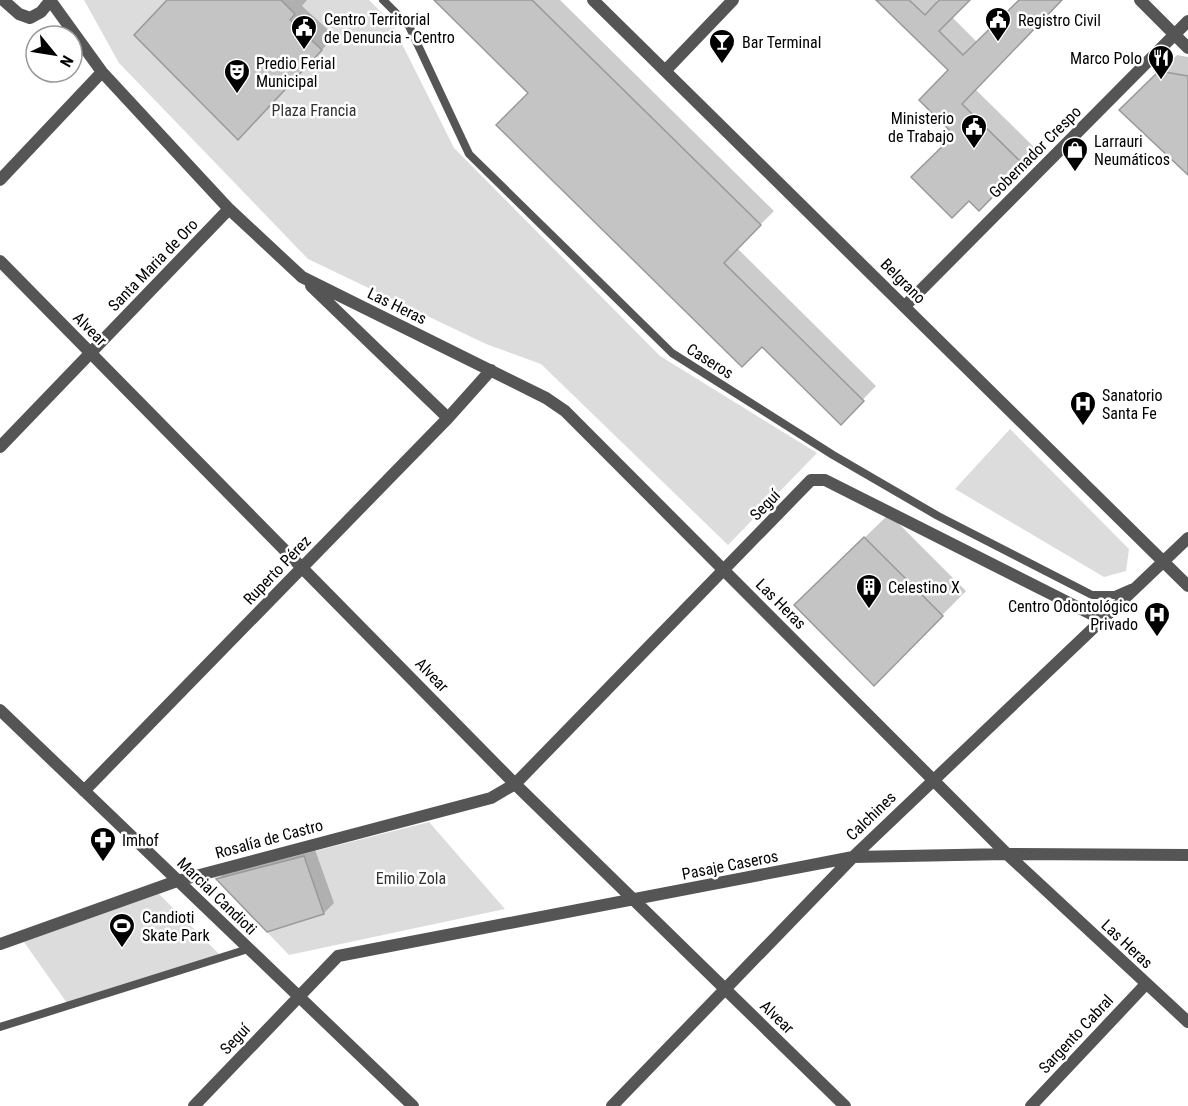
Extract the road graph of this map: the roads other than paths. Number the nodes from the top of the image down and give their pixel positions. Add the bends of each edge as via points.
1 (3, 0) edge
2 (50, 0) edge
3 (383, 0) edge
4 (593, 0) edge
5 (733, 0) edge
6 (1140, 0) edge
7 (1188, 21) edge
8 (1175, 34) junction
9 (1188, 48) edge
10 (665, 71) junction
11 (102, 72) junction
12 (0, 180) edge
13 (229, 209) junction
14 (0, 261) edge
15 (302, 277) junction
16 (905, 306) junction
17 (91, 353) junction
18 (490, 370) junction
19 (448, 418) junction
20 (0, 447) edge
21 (1188, 538) edge
22 (1165, 562) junction
23 (303, 567) junction
24 (724, 570) junction
25 (1188, 573) edge
26 (1141, 584) junction
27 (1188, 586) edge
28 (1103, 620) junction
29 (1, 713) edge
30 (933, 780) junction
31 (515, 784) junction
32 (84, 791) junction
33 (1007, 854) junction
34 (1188, 855) edge
35 (853, 857) junction
36 (177, 881) junction
37 (635, 901) junction
38 (0, 944) edge
39 (248, 949) junction
40 (1146, 984) junction
41 (725, 990) junction
42 (299, 994) junction
43 (1188, 1022) edge
44 (0, 1027) edge
45 (194, 1106) edge
46 (413, 1106) edge
47 (612, 1106) edge
48 (845, 1106) edge
49 (1031, 1106) edge

1 - 2 street, Las Heras via 30,18
2 - 11 street, Las Heras
3 - 26 lane, Caseros via 409,26 469,154 672,353 938,516 1092,595 1114,595
4 - 10 street, Belgrano
5 - 10 street
6 - 8 street
7 - 8 street, Gobernador Crespo
8 - 9 street
8 - 16 street, Gobernador Crespo
10 - 16 street, Belgrano
11 - 12 street
11 - 13 street, Las Heras
13 - 15 street, Las Heras
13 - 17 street, Santa Maria de Oro
14 - 17 street, Alvear
15 - 18 street, Las Heras
15 - 19 street, Las Heras
16 - 22 street, Belgrano
17 - 20 street, Santa Maria de Oro
17 - 23 street, Alvear
18 - 19 street, Ruperto Pérez
18 - 24 street, Las Heras via 565,411
19 - 23 street, Ruperto Pérez
21 - 22 street, Calchines
22 - 25 street
22 - 26 street, Calchines
22 - 27 street, Belgrano
23 - 31 street, Alvear
23 - 32 street, Ruperto Pérez
24 - 28 street, Seguí via 812,480 825,480
24 - 30 street, Las Heras
24 - 31 street, Seguí
26 - 28 street, Calchines
28 - 30 street, Calchines
29 - 32 street, Marcial Candioti
30 - 33 street, Las Heras
30 - 35 street, Calchines
31 - 36 street, Rosalía de Castro via 491,798
31 - 37 street, Alvear
32 - 36 street, Marcial Candioti
33 - 34 street, Pasaje Caseros
33 - 35 street, Pasaje Caseros
33 - 40 street, Las Heras
35 - 37 street, Pasaje Caseros
35 - 41 street, Calchines
36 - 38 street, Rosalía de Castro
36 - 39 street, Marcial Candioti
37 - 41 street, Alvear
37 - 42 street, Pasaje Caseros via 338,956
39 - 42 street, Marcial Candioti
39 - 44 lane
40 - 43 street, Las Heras
40 - 49 street, Sargento Cabral
41 - 47 street, Calchines
41 - 48 street, Alvear
42 - 45 street, Seguí
42 - 46 street, Marcial Candioti

